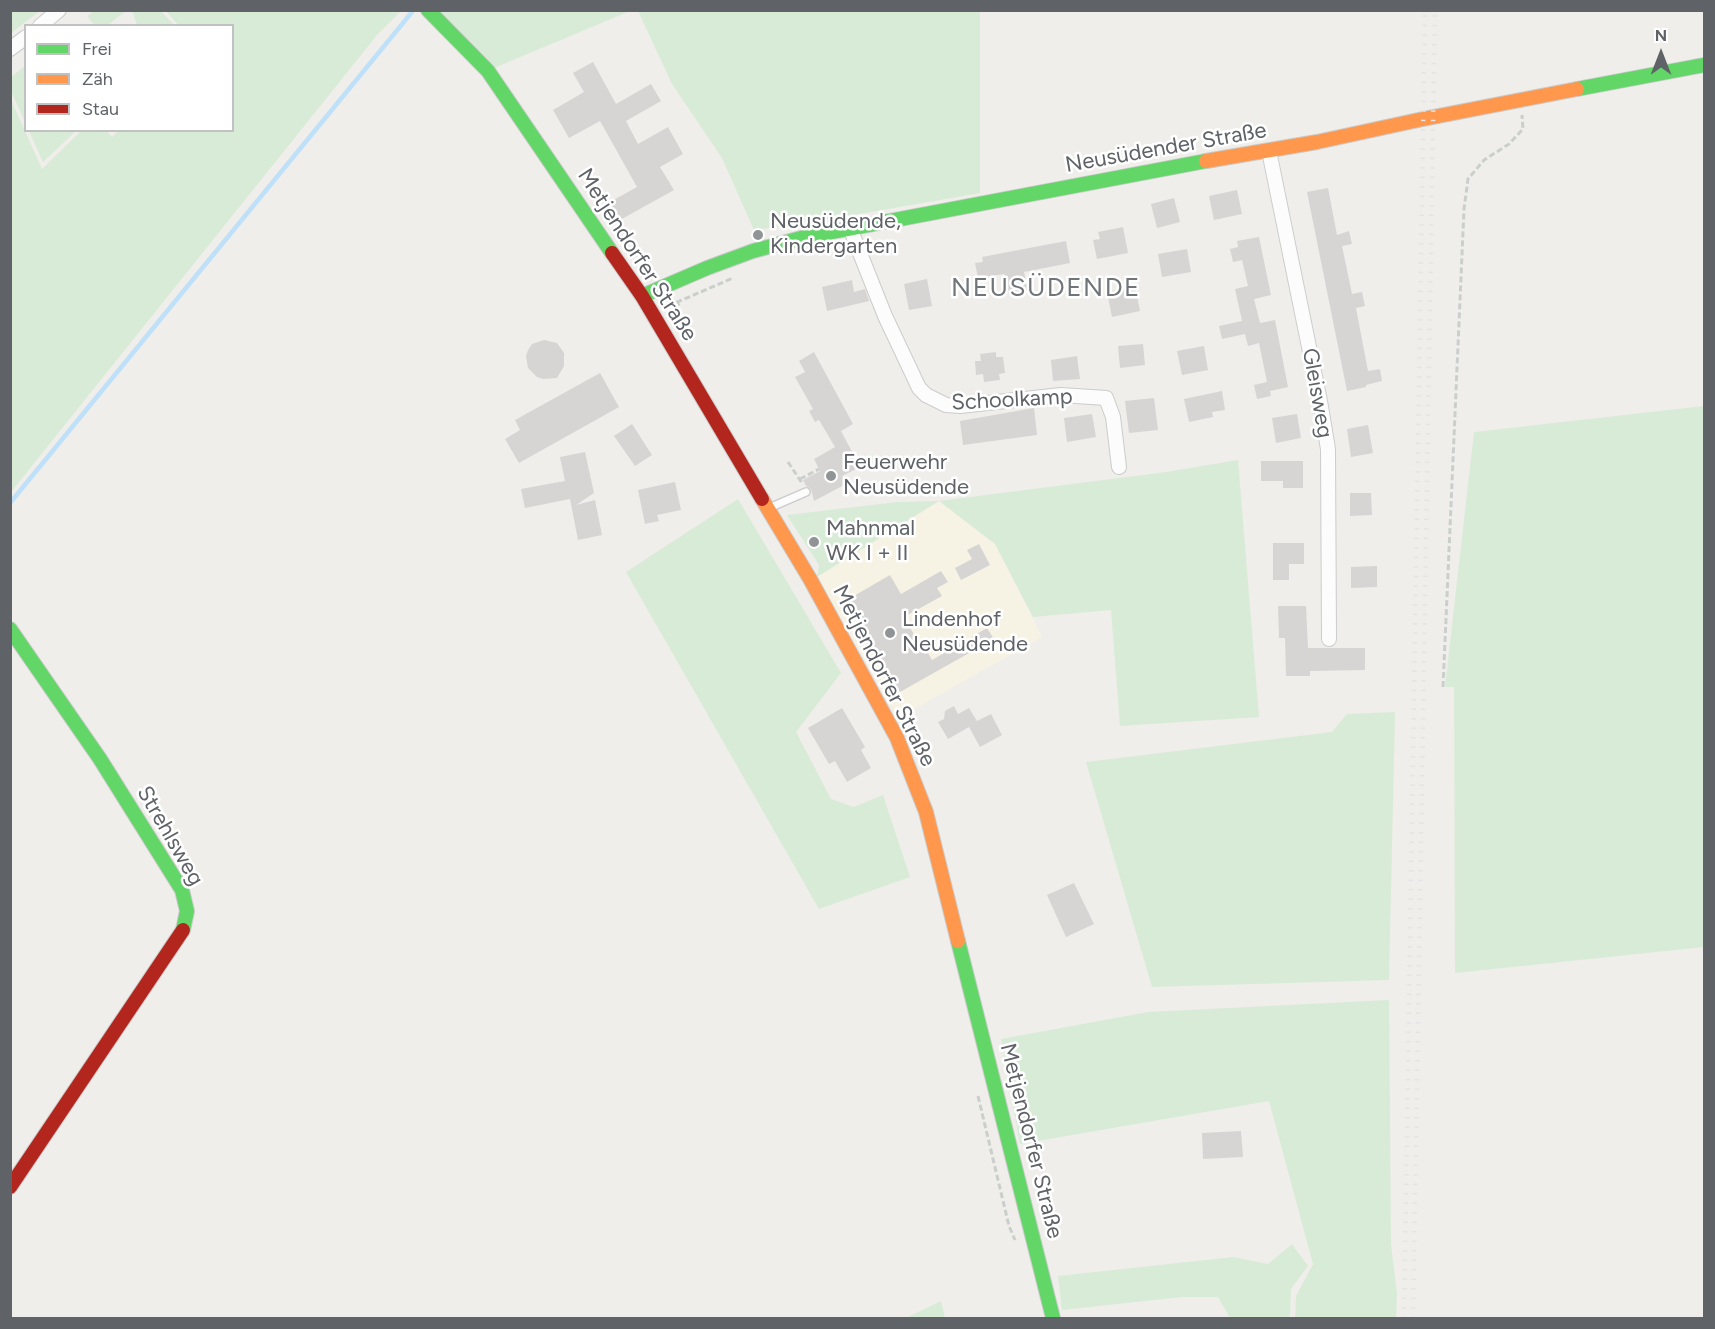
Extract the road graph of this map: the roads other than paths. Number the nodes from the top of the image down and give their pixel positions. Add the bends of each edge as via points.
1 (59, 10) edge
2 (428, 10) edge
3 (42, 24) edge
4 (24, 38) edge
5 (10, 49) edge
6 (1704, 65) edge
7 (1269, 151) junction
8 (850, 228) junction
9 (642, 296) junction
10 (1119, 467) dead end
11 (806, 492) road end
12 (769, 508) junction
13 (10, 629) edge
14 (1329, 639) dead end
15 (10, 1187) edge
16 (1053, 1318) edge

1 - 3 street
2 - 9 street, Metjendorfer Straße via 488,71
4 - 5 street
6 - 7 street, Neusüdender Straße
7 - 8 street, Neusüdender Straße
7 - 14 street, Gleisweg via 1328,448
8 - 9 street, Neusüdender Straße via 753,251
8 - 10 street, Schoolkamp via 885,316 926,395 946,405 960,406 1061,395 1106,398 1113,417
9 - 12 street, Metjendorfer Straße
11 - 12 lane
12 - 16 street, Metjendorfer Straße via 883,709 926,812
13 - 15 street, Strehlsweg via 148,834 182,890 187,911 184,929

